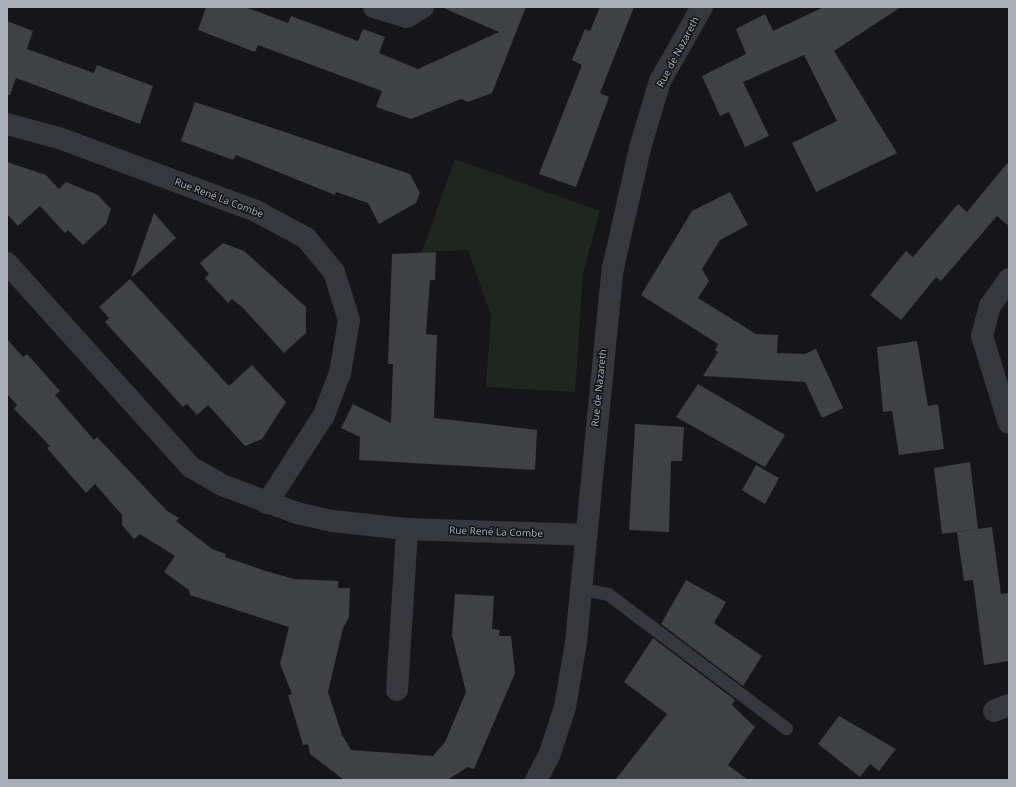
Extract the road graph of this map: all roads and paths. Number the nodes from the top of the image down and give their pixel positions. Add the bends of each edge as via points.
1 (374, 7) edge
2 (423, 7) edge
3 (702, 7) edge
4 (7, 124) edge
5 (7, 263) edge
6 (1009, 279) edge
7 (1009, 423) edge
8 (267, 503) junction
9 (407, 529) junction
10 (584, 535) junction
11 (582, 589) junction
12 (397, 690) dead end
13 (786, 728) dead end
14 (536, 780) edge

1 - 2 street via 407,17
3 - 10 street, Rue de Nazareth via 660,82 640,148 612,268
4 - 8 street, Rue René La Combe via 59,138 256,211 306,238 334,272 349,320 340,373 324,415
5 - 8 street, Rue René La Combe via 190,467
6 - 7 street via 990,306 982,336
8 - 9 street, Rue René La Combe via 332,521
9 - 10 street, Rue René La Combe
9 - 12 street
10 - 11 street, Rue de Nazareth
11 - 13 lane via 608,594
11 - 14 street, Rue de Nazareth via 564,708 549,756

